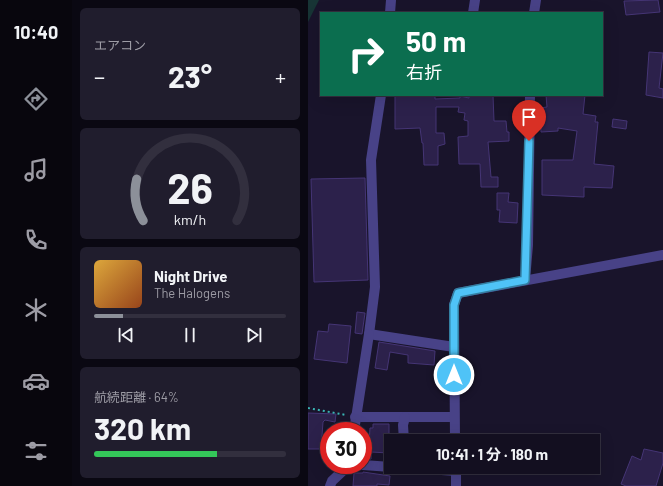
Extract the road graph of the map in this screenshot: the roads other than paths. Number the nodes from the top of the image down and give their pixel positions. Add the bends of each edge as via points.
1 (391, 0) edge
2 (475, 0) edge
3 (536, 0) edge
4 (390, 12) edge
5 (472, 12) edge
6 (534, 12) edge
7 (381, 96) edge
8 (530, 96) edge
9 (663, 255) edge
10 (525, 280) junction
11 (369, 334) junction
12 (454, 347) junction
13 (355, 417) junction
14 (405, 417) junction
15 (454, 417) junction
16 (355, 422) edge
17 (404, 434) edge
18 (455, 434) edge
19 (372, 466) edge
20 (384, 466) edge
21 (339, 474) edge
22 (456, 474) edge
23 (330, 486) edge
24 (456, 486) edge

1 - 4 street
2 - 5 street
3 - 6 street
7 - 11 street via 371,160 374,287
8 - 10 street via 528,245
9 - 10 street
10 - 12 street via 458,293 454,305
11 - 12 street
11 - 13 street
12 - 15 street
13 - 14 street
13 - 16 street
14 - 15 street
14 - 17 street
15 - 18 street
19 - 20 street
21 - 23 street
22 - 24 street

